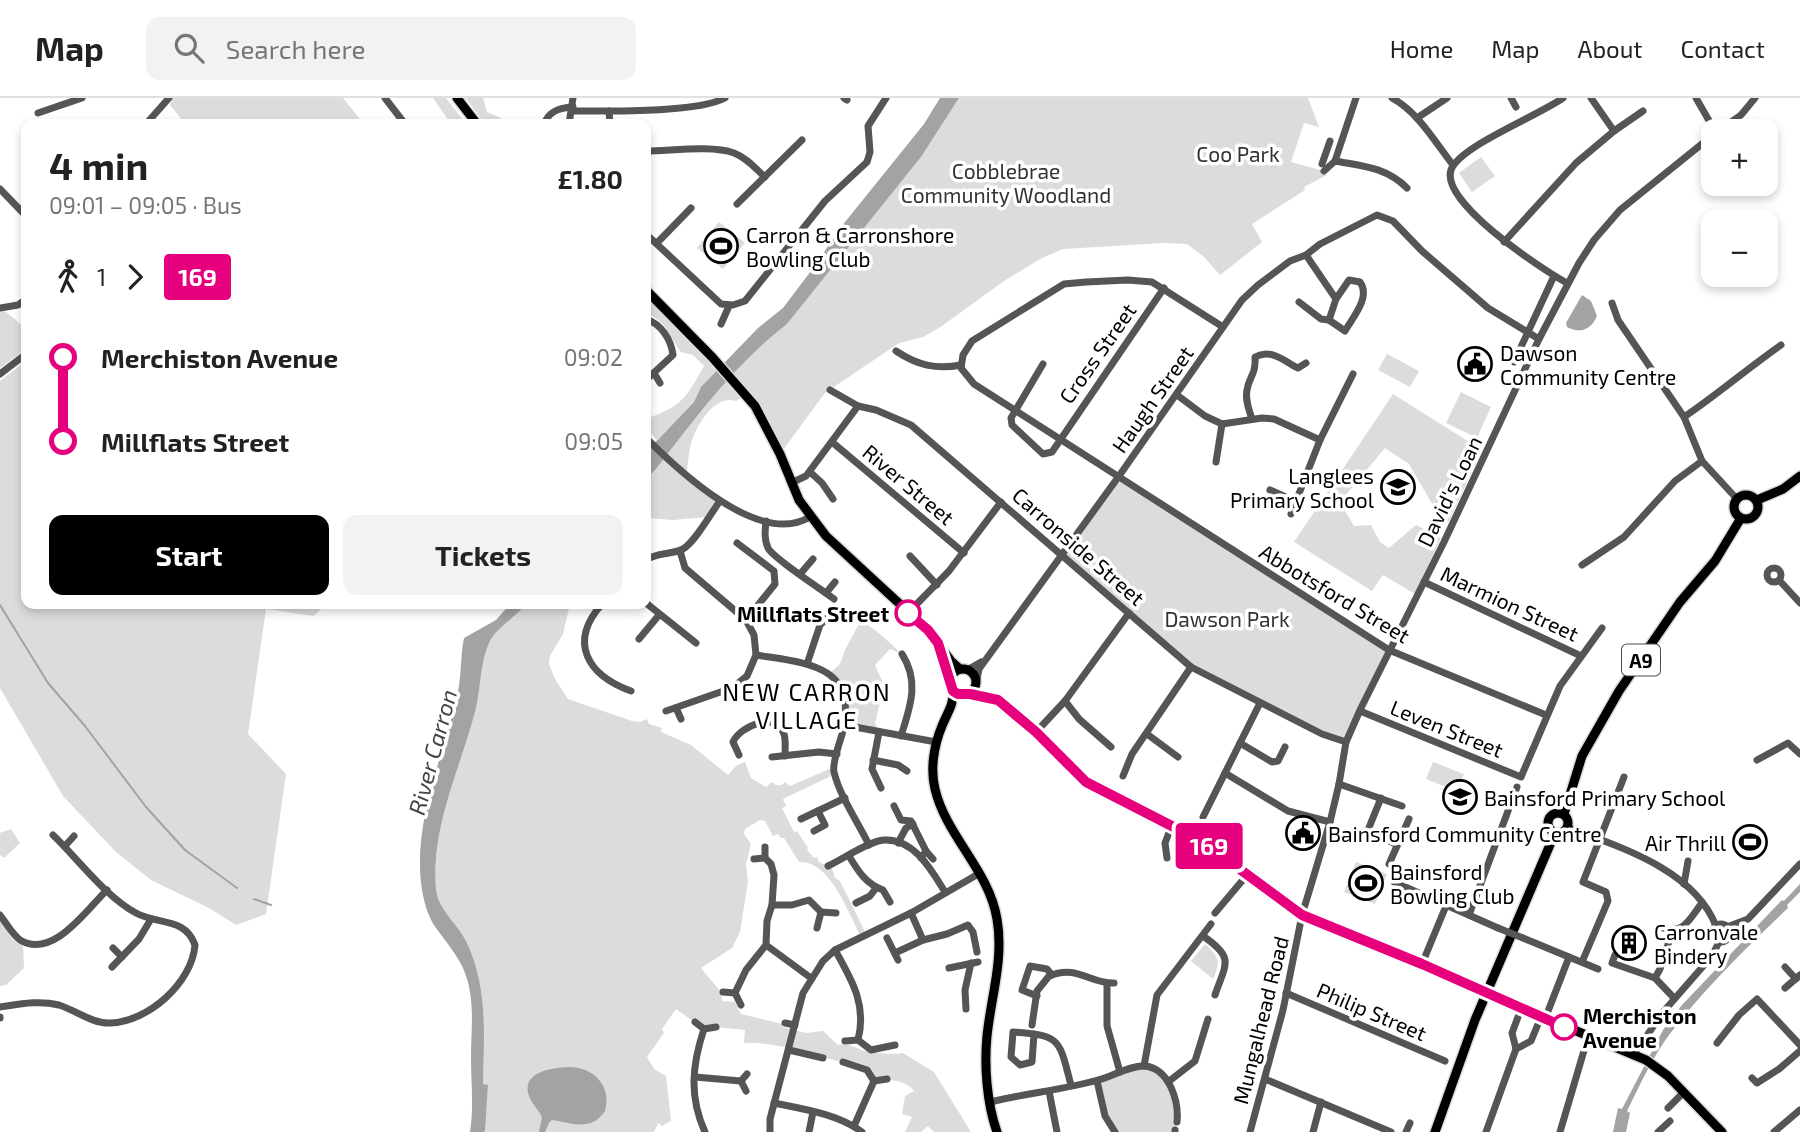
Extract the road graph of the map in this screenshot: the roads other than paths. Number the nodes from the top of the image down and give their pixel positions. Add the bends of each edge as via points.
1 (82, 98) edge
2 (169, 98) edge
3 (385, 98) edge
4 (457, 98) edge
5 (573, 98) edge
6 (677, 98) edge
7 (725, 98) edge
8 (886, 98) edge
9 (1356, 98) edge
10 (1392, 98) edge
11 (1447, 98) edge
12 (1511, 98) edge
13 (1563, 98) edge
14 (1591, 98) edge
15 (1696, 98) edge
16 (1755, 98) edge
17 (675, 107) junction
18 (1516, 107) dead end
19 (573, 109) junction
20 (609, 111) junction
21 (1643, 111) dead end
22 (38, 113) dead end
23 (1417, 118) junction
24 (150, 119) edge
25 (401, 119) edge
26 (473, 119) edge
27 (546, 119) edge
28 (570, 119) edge
29 (610, 119) edge
30 (1708, 119) edge
31 (1735, 119) edge
32 (1614, 131) junction
33 (802, 140) dead end
34 (1330, 141) dead end
35 (1701, 143) edge
36 (651, 151) edge
37 (1326, 153) junction
38 (1335, 158) junction
39 (1453, 165) junction
40 (765, 177) junction
41 (1407, 188) dead end
42 (0, 189) edge
43 (737, 204) dead end
44 (691, 208) dead end
45 (21, 211) edge
46 (651, 238) edge
47 (1504, 242) junction
48 (657, 243) junction
49 (1306, 255) junction
50 (1553, 276) junction
51 (1567, 283) junction
52 (1164, 288) junction
53 (651, 295) edge
54 (1336, 299) junction
55 (21, 302) edge
56 (1299, 302) dead end
57 (1612, 303) dead end
58 (729, 306) junction
59 (0, 308) edge
60 (1329, 320) junction
61 (651, 322) edge
62 (721, 324) dead end
63 (1223, 327) junction
64 (1528, 332) junction
65 (1539, 339) junction
66 (1781, 345) dead end
67 (1253, 347) dead end
68 (896, 351) dead end
69 (1255, 357) junction
70 (21, 358) edge
71 (1514, 362) dead end
72 (1043, 363) dead end
73 (1306, 363) dead end
74 (961, 365) junction
75 (653, 373) joint
76 (0, 374) edge
77 (1353, 374) dead end
78 (660, 383) dead end
79 (830, 390) dead end
80 (1177, 395) junction
81 (858, 406) junction
82 (1014, 410) junction
83 (1684, 417) junction
84 (1252, 419) junction
85 (1222, 424) junction
86 (1059, 439) junction
87 (1320, 440) junction
88 (832, 442) junction
89 (651, 443) edge
90 (1702, 461) junction
91 (1216, 462) dead end
92 (810, 472) junction
93 (1119, 476) junction
94 (1800, 476) edge
95 (791, 483) junction
96 (1270, 491) dead end
97 (833, 499) dead end
98 (1737, 499) junction
99 (1757, 500) junction
100 (720, 501) junction
101 (1296, 501) junction
102 (1001, 502) junction
103 (1291, 514) dead end
104 (810, 517) junction
105 (1741, 518) junction
106 (766, 521) junction
107 (737, 543) dead end
108 (752, 543) dead end
109 (747, 550) junction
110 (680, 551) junction
111 (964, 553) junction
112 (1061, 554) junction
113 (910, 556) dead end
114 (651, 557) edge
115 (813, 559) dead end
116 (1582, 565) dead end
117 (801, 573) junction
118 (1779, 580) dead end
119 (835, 582) dead end
120 (1424, 582) junction
121 (937, 585) junction
122 (826, 593) junction
123 (834, 599) dead end
124 (1800, 603) edge
125 (651, 608) edge
126 (598, 609) edge
127 (908, 613) junction
128 (1129, 613) junction
129 (659, 615) junction
130 (839, 618) dead end
131 (746, 620) junction
132 (1602, 628) dead end
133 (639, 639) dead end
134 (696, 643) dead end
135 (938, 643) junction
136 (997, 648) junction
137 (1389, 650) junction
138 (902, 654) dead end
139 (756, 655) junction
140 (1581, 656) junction
141 (807, 664) junction
142 (1191, 667) junction
143 (964, 669) junction
144 (950, 678) junction
145 (972, 689) junction
146 (631, 691) dead end
147 (953, 691) junction
148 (1065, 701) junction
149 (954, 702) junction
150 (1260, 702) junction
151 (676, 708) junction
152 (666, 711) dead end
153 (1360, 711) junction
154 (1546, 715) junction
155 (681, 719) dead end
156 (844, 725) junction
157 (1036, 732) junction
158 (879, 733) junction
159 (1147, 734) junction
160 (901, 736) junction
161 (936, 742) junction
162 (1346, 742) junction
163 (1240, 743) junction
164 (1111, 747) dead end
165 (1285, 747) dead end
166 (837, 754) junction
167 (1800, 754) edge
168 (739, 755) dead end
169 (785, 756) junction
170 (772, 757) dead end
171 (1178, 757) dead end
172 (873, 760) junction
173 (1757, 760) dead end
174 (907, 771) dead end
175 (1225, 773) junction
176 (1123, 776) dead end
177 (1623, 777) dead end
178 (1339, 784) junction
179 (1517, 787) dead end
180 (881, 788) dead end
181 (845, 798) junction
182 (1381, 798) junction
183 (894, 806) dead end
184 (1402, 806) dead end
185 (818, 811) junction
186 (1564, 814) junction
187 (1203, 817) dead end
188 (801, 819) dead end
189 (1409, 819) dead end
190 (1330, 822) junction
191 (913, 824) junction
192 (1172, 825) junction
193 (1567, 827) junction
194 (814, 831) dead end
195 (1555, 833) junction
196 (53, 835) dead end
197 (74, 836) dead end
198 (1601, 840) junction
199 (898, 844) junction
200 (869, 845) junction
201 (1397, 845) junction
202 (65, 846) junction
203 (765, 847) dead end
204 (923, 854) junction
205 (849, 856) junction
206 (765, 858) junction
207 (1167, 858) dead end
208 (754, 859) dead end
209 (933, 859) dead end
210 (1688, 861) dead end
211 (1389, 864) dead end
212 (1800, 864) edge
213 (828, 866) dead end
214 (980, 873) junction
215 (1247, 875) junction
216 (1394, 882) dead end
217 (1684, 884) junction
218 (876, 888) junction
219 (107, 890) junction
220 (945, 892) junction
221 (890, 902) dead end
222 (856, 903) dead end
223 (1702, 903) junction
224 (772, 905) junction
225 (1446, 906) junction
226 (821, 912) junction
227 (836, 913) dead end
228 (911, 913) junction
229 (1215, 913) dead end
230 (0, 915) edge
231 (1302, 915) junction
232 (1469, 915) junction
233 (151, 919) junction
234 (1211, 924) dead end
235 (1716, 926) junction
236 (1727, 927) junction
237 (817, 928) dead end
238 (1663, 928) dead end
239 (1671, 935) dead end
240 (1203, 936) junction
241 (887, 938) dead end
242 (923, 940) junction
243 (1719, 942) junction
244 (765, 946) junction
245 (113, 948) dead end
246 (835, 950) junction
247 (978, 952) dead end
248 (1615, 955) dead end
249 (122, 957) junction
250 (1569, 957) junction
251 (1582, 962) junction
252 (1422, 964) junction
253 (113, 967) dead end
254 (1785, 967) dead end
255 (949, 968) dead end
256 (1598, 969) dead end
257 (1052, 975) junction
258 (1798, 977) edge
259 (811, 978) junction
260 (1655, 978) junction
261 (1210, 980) dead end
262 (1220, 982) junction
263 (1785, 988) dead end
264 (723, 992) dead end
265 (735, 993) junction
266 (1286, 993) junction
267 (1215, 995) dead end
268 (1037, 996) junction
269 (1674, 998) junction
270 (741, 1005) dead end
271 (0, 1007) edge
272 (966, 1009) dead end
273 (1521, 1009) junction
274 (1543, 1018) junction
275 (1208, 1019) dead end
276 (695, 1023) dead end
277 (785, 1023) dead end
278 (716, 1027) dead end
279 (704, 1029) junction
280 (794, 1029) junction
281 (1033, 1029) junction
282 (1203, 1036) junction
283 (1588, 1037) junction
284 (1212, 1039) dead end
285 (858, 1040) junction
286 (845, 1041) dead end
287 (1717, 1043) dead end
288 (895, 1045) dead end
289 (1800, 1045) edge
290 (790, 1046) junction
291 (1516, 1049) junction
292 (1800, 1051) edge
293 (1634, 1054) junction
294 (822, 1058) dead end
295 (1445, 1060) dead end
296 (843, 1062) dead end
297 (1144, 1066) junction
298 (1120, 1072) junction
299 (747, 1074) dead end
300 (695, 1077) junction
301 (1752, 1078) dead end
302 (887, 1079) dead end
303 (1265, 1079) junction
304 (741, 1081) junction
305 (874, 1081) junction
306 (1097, 1081) junction
307 (1168, 1082) junction
308 (1071, 1085) junction
309 (746, 1091) dead end
310 (1049, 1091) junction
311 (1684, 1092) junction
312 (990, 1102) junction
313 (1321, 1102) junction
314 (774, 1103) junction
315 (1188, 1106) dead end
316 (1178, 1107) junction
317 (1668, 1108) dead end
318 (1800, 1110) edge
319 (813, 1112) junction
320 (1670, 1121) dead end
321 (1410, 1123) dead end
322 (854, 1126) junction
323 (1176, 1128) edge
324 (1717, 1130) edge
325 (705, 1132) edge
326 (770, 1132) edge
327 (809, 1132) edge
328 (862, 1132) edge
329 (997, 1132) edge
330 (1057, 1132) edge
331 (1115, 1132) edge
332 (1250, 1132) edge
333 (1313, 1132) edge
334 (1391, 1132) edge
335 (1406, 1132) edge
336 (1435, 1132) edge
337 (1486, 1132) edge
338 (1560, 1132) edge
339 (1658, 1132) edge
340 (1774, 1132) edge

1 - 22 street via 48,104
2 - 24 street
3 - 25 street
4 - 26 main road
5 - 19 street
6 - 17 street
7 - 17 street
8 - 58 street via 868,127 867,162 825,201 752,295
9 - 38 street
10 - 23 street
11 - 23 street
12 - 18 street
13 - 39 street
14 - 32 street
15 - 30 street
16 - 31 street, David's Loan
17 - 20 street
19 - 20 street
19 - 27 street via 554,111
19 - 28 street
20 - 29 street
21 - 32 street
23 - 39 street
32 - 47 street via 1558,180
33 - 40 street via 788,160
34 - 37 street
35 - 51 street, David's Loan via 1620,210
36 - 40 street via 733,153
37 - 38 street
37 - 38 street via 1323,167
38 - 41 street via 1402,177
39 - 47 street via 1449,177 1455,192
40 - 43 street via 754,194
42 - 45 street
44 - 48 street
46 - 48 street
47 - 50 street
48 - 58 street via 715,299
49 - 54 street
49 - 63 street, Haugh Street via 1290,261 1245,296
49 - 64 street, Haugh Street via 1377,215 1393,221 1488,308
50 - 51 street
50 - 64 street
51 - 65 street, David's Loan
52 - 63 street
52 - 74 street via 1128,279 1064,284 972,341
52 - 86 street, Cross Street
53 - 95 main road via 755,406
54 - 60 street
54 - 60 street via 1349,280 1364,288 1345,331
55 - 59 street
56 - 60 street
57 - 83 street via 1618,320
58 - 62 street
61 - 75 street via 667,337 673,351 672,359
63 - 80 street, Haugh Street
64 - 65 street
64 - 71 street
65 - 120 street, David's Loan
66 - 83 street
67 - 69 street
68 - 74 street via 924,366
69 - 73 street via 1271,353 1298,368
69 - 84 street via 1247,388
70 - 76 street
72 - 82 street
74 - 82 street, Abbotsford Street via 974,384
75 - 78 street
77 - 87 street
79 - 81 street, Carronside Street
80 - 85 street
80 - 93 street, Haugh Street
81 - 88 street
81 - 102 street, Carronside Street via 911,425
82 - 86 street, Abbotsford Street
82 - 86 street via 1012,425 1043,454 1052,452
83 - 90 street
84 - 85 street
84 - 87 street via 1274,419
85 - 91 street
86 - 93 street, Abbotsford Street
87 - 101 street
88 - 92 street
88 - 111 street, River Street
89 - 100 street
90 - 98 street
90 - 116 street via 1683,473 1624,537
92 - 95 street
92 - 97 street
93 - 112 street, Haugh Street
93 - 137 street, Abbotsford Street
94 - 99 main road, A9
95 - 104 main road
96 - 101 street
98 - 99 main road, A9 via 1749,495
98 - 105 main road via 1734,509
99 - 105 main road, A9 via 1759,509 1754,517
100 - 106 street
100 - 110 street
101 - 103 street
102 - 111 street
102 - 112 street, Carronside Street
104 - 106 street via 795,524
104 - 127 main road
105 - 186 main road, A9 via 1715,561 1680,602 1619,691 1582,756
106 - 117 street via 768,548
107 - 109 street
108 - 109 street
109 - 131 street via 776,578
110 - 114 street
110 - 131 street via 685,568
111 - 121 street
112 - 128 street, Carronside Street
112 - 136 street, Haugh Street
113 - 121 street
115 - 117 street
117 - 122 street
118 - 124 street
119 - 122 street
120 - 137 street, David's Loan
120 - 140 street, Marmion Street
121 - 127 street
122 - 123 street
125 - 129 street
126 - 146 street via 586,626 586,655 612,684
127 - 135 main road
128 - 142 street, Carronside Street
128 - 148 street
129 - 133 street
129 - 134 street
130 - 141 street via 830,615 820,625
131 - 139 street via 754,635
132 - 140 street
135 - 143 main road
135 - 144 main road
136 - 143 street, Haugh Street via 977,666
136 - 145 street, Haugh Street via 979,668
137 - 153 street, David's Loan
137 - 154 street, Abbotsford Street
138 - 160 street via 911,670 913,692
139 - 141 street
139 - 151 street via 747,676 732,688
140 - 154 street
141 - 156 street via 830,673 841,688
142 - 150 street, Carronside Street
142 - 159 street
143 - 144 main road
143 - 145 main road
144 - 147 main road
145 - 147 main road
145 - 149 main road
145 - 157 main road via 1012,710
147 - 149 main road
148 - 157 street
148 - 164 street
149 - 161 main road
150 - 162 street, Carronside Street
150 - 163 street
151 - 152 street
151 - 155 street
153 - 154 street, Leven Street via 1521,777
153 - 162 street, David's Loan
156 - 158 street
156 - 166 street
157 - 192 main road via 1086,782
158 - 160 street
158 - 172 street
159 - 171 street
159 - 176 street
160 - 161 street
161 - 214 main road via 935,791
162 - 178 street, David's Loan
163 - 165 street via 1272,762 1278,761
163 - 175 street
166 - 169 street
166 - 181 street via 833,770
167 - 173 street via 1788,743
168 - 169 street via 733,742 736,735 747,727 772,723 785,735
169 - 170 street
172 - 174 street
172 - 180 street
175 - 187 street
175 - 190 street via 1288,811
177 - 198 street
178 - 182 street
178 - 190 street, David's Loan
179 - 232 street
181 - 185 street
181 - 200 street
182 - 184 street
182 - 201 street via 1368,830
183 - 191 street via 901,820
185 - 188 street
185 - 194 street via 825,825
186 - 193 main road
186 - 195 main road via 1557,812 1548,818
189 - 201 street
190 - 231 street, David's Loan
191 - 199 street
191 - 204 street
192 - 207 street via 1165,842
192 - 215 main road
193 - 195 main road
193 - 198 street
195 - 336 main road via 1475,1020
196 - 202 street
197 - 202 street
198 - 217 street
198 - 251 street via 1583,882 1606,892 1608,901
199 - 200 street via 884,840
199 - 204 street
200 - 205 street
201 - 211 street
202 - 219 street
203 - 206 street
204 - 209 street
204 - 220 street
205 - 213 street
205 - 218 street
206 - 208 street
206 - 224 street via 774,875
210 - 217 street
212 - 236 street via 1748,919
214 - 220 street
214 - 312 main road via 997,918 999,952 986,1039
215 - 229 street
215 - 231 main road
216 - 225 street
217 - 223 street
218 - 221 street via 883,890
218 - 222 street via 870,897
219 - 230 street via 63,935 44,944 20,939
219 - 233 street
220 - 228 street
223 - 235 street
223 - 238 street via 1680,929
224 - 226 street via 810,900
224 - 244 street
225 - 232 street
225 - 252 street
226 - 227 street
226 - 237 street
228 - 242 street
228 - 246 street
231 - 252 main road
231 - 266 street, Mungalhead Road
232 - 250 street, bridge
233 - 249 street
233 - 271 street via 182,926 195,945 192,964 185,976 135,1018 109,1024 49,1003
234 - 240 street
235 - 236 street
235 - 243 street via 1713,936
236 - 243 street via 1730,937
239 - 260 street
240 - 262 street via 1225,956
240 - 297 street via 1157,995
241 - 242 street via 897,957
242 - 247 street via 968,925
243 - 269 street via 1706,965
244 - 259 street
244 - 265 street
245 - 249 street
246 - 259 street
246 - 285 street via 859,998 862,1025
248 - 260 street via 1612,963
249 - 253 street
250 - 251 street
250 - 274 street
251 - 256 street
252 - 273 main road, bridge
254 - 258 street
255 - 272 street via 974,963 965,990
257 - 268 street
257 - 268 street via 1047,969 1030,966 1022,990
257 - 298 street via 1069,972 1110,984 1107,1026
258 - 263 street
259 - 280 street
260 - 269 street
261 - 262 street
262 - 267 street
264 - 265 street
265 - 270 street
266 - 295 street, Philip Street
266 - 303 street, Mungalhead Road
268 - 281 street
269 - 293 street
273 - 274 main road
273 - 291 street via 1512,1033
274 - 283 main road
274 - 291 street via 1531,1041
275 - 282 street
276 - 279 street
277 - 280 street
278 - 279 street
279 - 300 street
280 - 290 street
281 - 281 street via 1013,1032 1012,1057 1020,1065 1033,1060
281 - 308 street via 1054,1039 1063,1051
282 - 284 street
282 - 307 street via 1195,1061
283 - 293 main road
283 - 338 street
285 - 286 street
285 - 288 street via 871,1050
287 - 289 street via 1756,996
290 - 294 street
290 - 314 street
291 - 337 street
292 - 301 street via 1757,1083
293 - 311 main road
296 - 305 street via 867,1070
297 - 298 street
297 - 307 street
298 - 306 street
299 - 304 street
300 - 304 street
300 - 325 street via 694,1101
302 - 305 street
303 - 313 street
303 - 332 street, Mungalhead Road
304 - 309 street
305 - 322 street
306 - 308 street
306 - 331 street via 1105,1116
307 - 316 street
308 - 310 street
310 - 312 street
310 - 330 street
311 - 317 street
311 - 324 main road
312 - 329 main road
313 - 333 street
313 - 334 street
314 - 319 street
314 - 326 street
315 - 316 street
316 - 323 street
318 - 340 street
319 - 322 street
319 - 327 street
320 - 339 street
321 - 335 street
322 - 328 street

